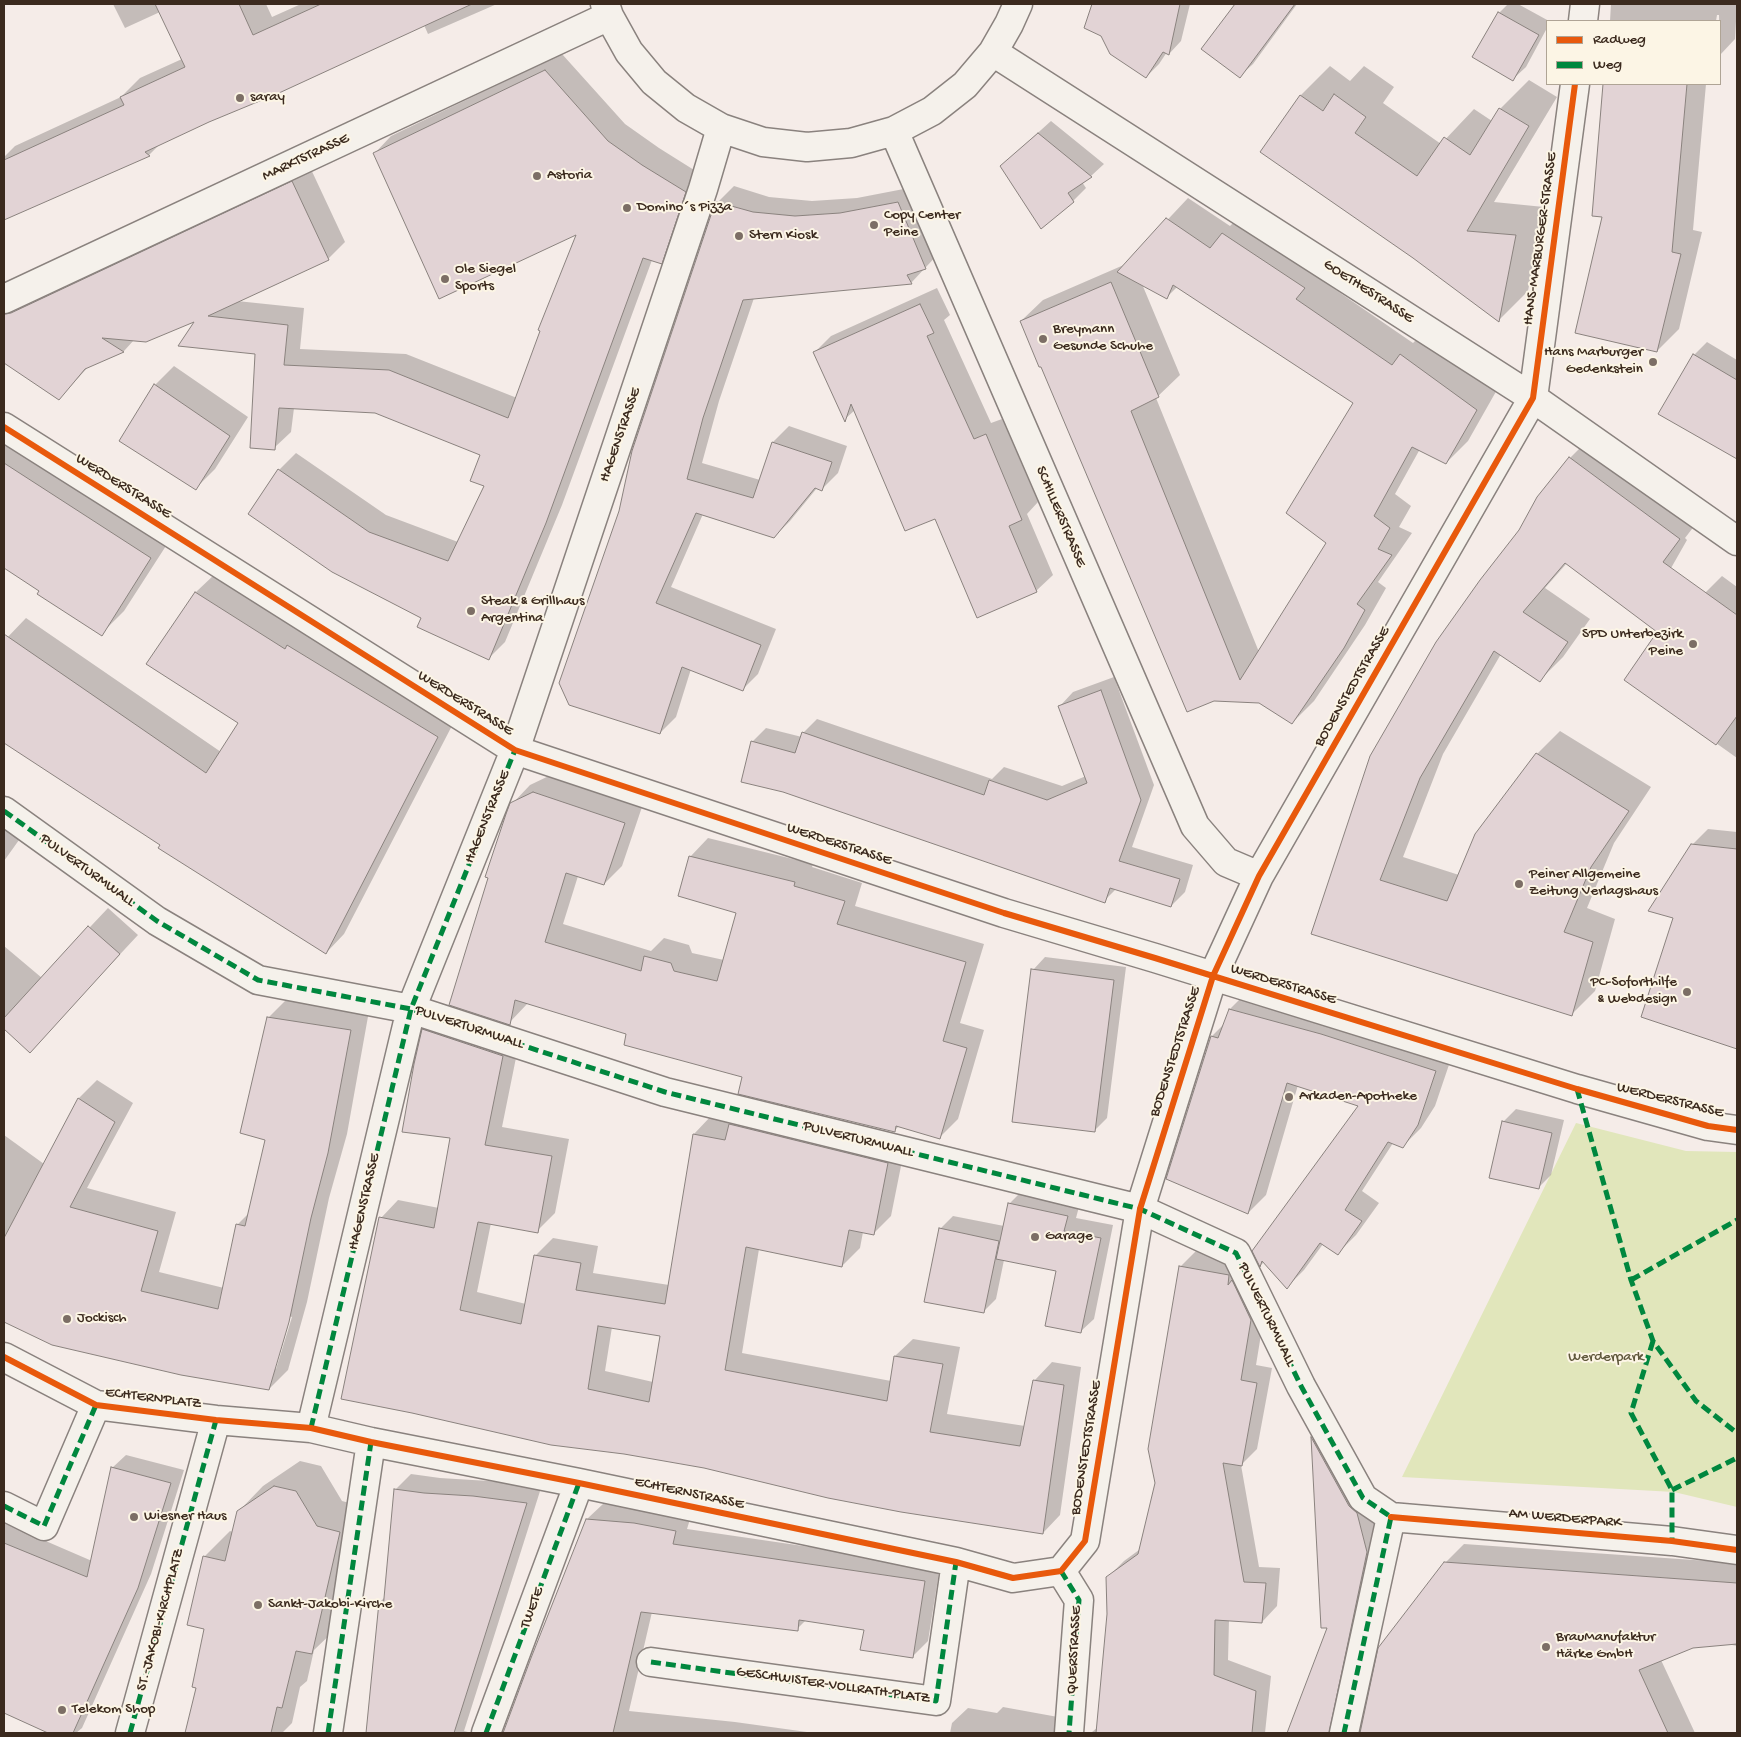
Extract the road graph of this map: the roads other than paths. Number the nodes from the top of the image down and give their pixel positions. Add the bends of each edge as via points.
1 (1018, 4) edge
2 (1585, 4) edge
3 (607, 10) edge
4 (1583, 20) edge
5 (993, 52) junction
6 (1574, 85) edge
7 (721, 128) junction
8 (894, 131) junction
9 (4, 299) edge
10 (1533, 398) junction
11 (4, 427) edge
12 (1737, 541) edge
13 (515, 750) junction
14 (4, 811) edge
15 (1259, 876) junction
16 (1213, 976) junction
17 (411, 1009) junction
18 (1737, 1130) edge
19 (1140, 1209) junction
20 (4, 1357) edge
21 (96, 1405) junction
22 (216, 1420) junction
23 (311, 1428) junction
24 (371, 1442) junction
25 (579, 1483) junction
26 (4, 1506) edge
27 (1391, 1517) junction
28 (1737, 1550) edge
29 (956, 1562) junction
30 (1062, 1571) junction
31 (650, 1662) dead end
32 (130, 1733) edge
33 (328, 1733) edge
34 (486, 1733) edge
35 (1069, 1733) edge
36 (1344, 1733) edge

1 - 5 street
2 - 4 street
3 - 7 street via 629,52 654,82 686,108
3 - 9 street, MARKTSTRASSE
5 - 8 street via 965,84 932,111
5 - 10 street, GOETHESTRASSE
6 - 10 street, HANS-MARBURGER-STRASSE
7 - 8 street via 763,142 807,147 851,143
7 - 13 street, HAGENSTRASSE via 704,189
8 - 15 street, SCHILLERSTRASSE via 1194,826 1226,862
10 - 12 street, GOETHESTRASSE
10 - 15 street, BODENSTEDTSTRASSE
11 - 13 street, WERDERSTRASSE
13 - 16 street, WERDERSTRASSE via 1004,913
13 - 17 street, HAGENSTRASSE
14 - 17 street, PULVERTURMWALL via 157,921 258,980
15 - 16 street, BODENSTEDTSTRASSE
16 - 18 street, WERDERSTRASSE via 1577,1089 1708,1126
16 - 19 street, BODENSTEDTSTRASSE
17 - 19 street, PULVERTURMWALL via 665,1092
17 - 23 street, HAGENSTRASSE
19 - 27 street, PULVERTURMWALL via 1236,1253 1301,1386 1362,1498
19 - 30 street, BODENSTEDTSTRASSE via 1085,1541
20 - 21 street, ECHTERNPLATZ
21 - 22 street, ECHTERNPLATZ
21 - 26 street, ECHTERNPLATZ via 44,1526
22 - 23 street, ECHTERNPLATZ
22 - 32 street, ST.-JAKOBI-KIRCHPLATZ
23 - 24 street, ECHTERNSTRASSE
24 - 25 street, ECHTERNSTRASSE
24 - 33 street
25 - 29 street, ECHTERNSTRASSE
25 - 34 street, TWETE
27 - 28 street, AM WERDERPARK via 1672,1541
27 - 36 street
29 - 30 street, ECHTERNSTRASSE via 1013,1578
29 - 31 street, GESCHWISTER-VOLLRATH-PLATZ via 936,1701
30 - 35 street, QUERSTRASSE via 1079,1600

